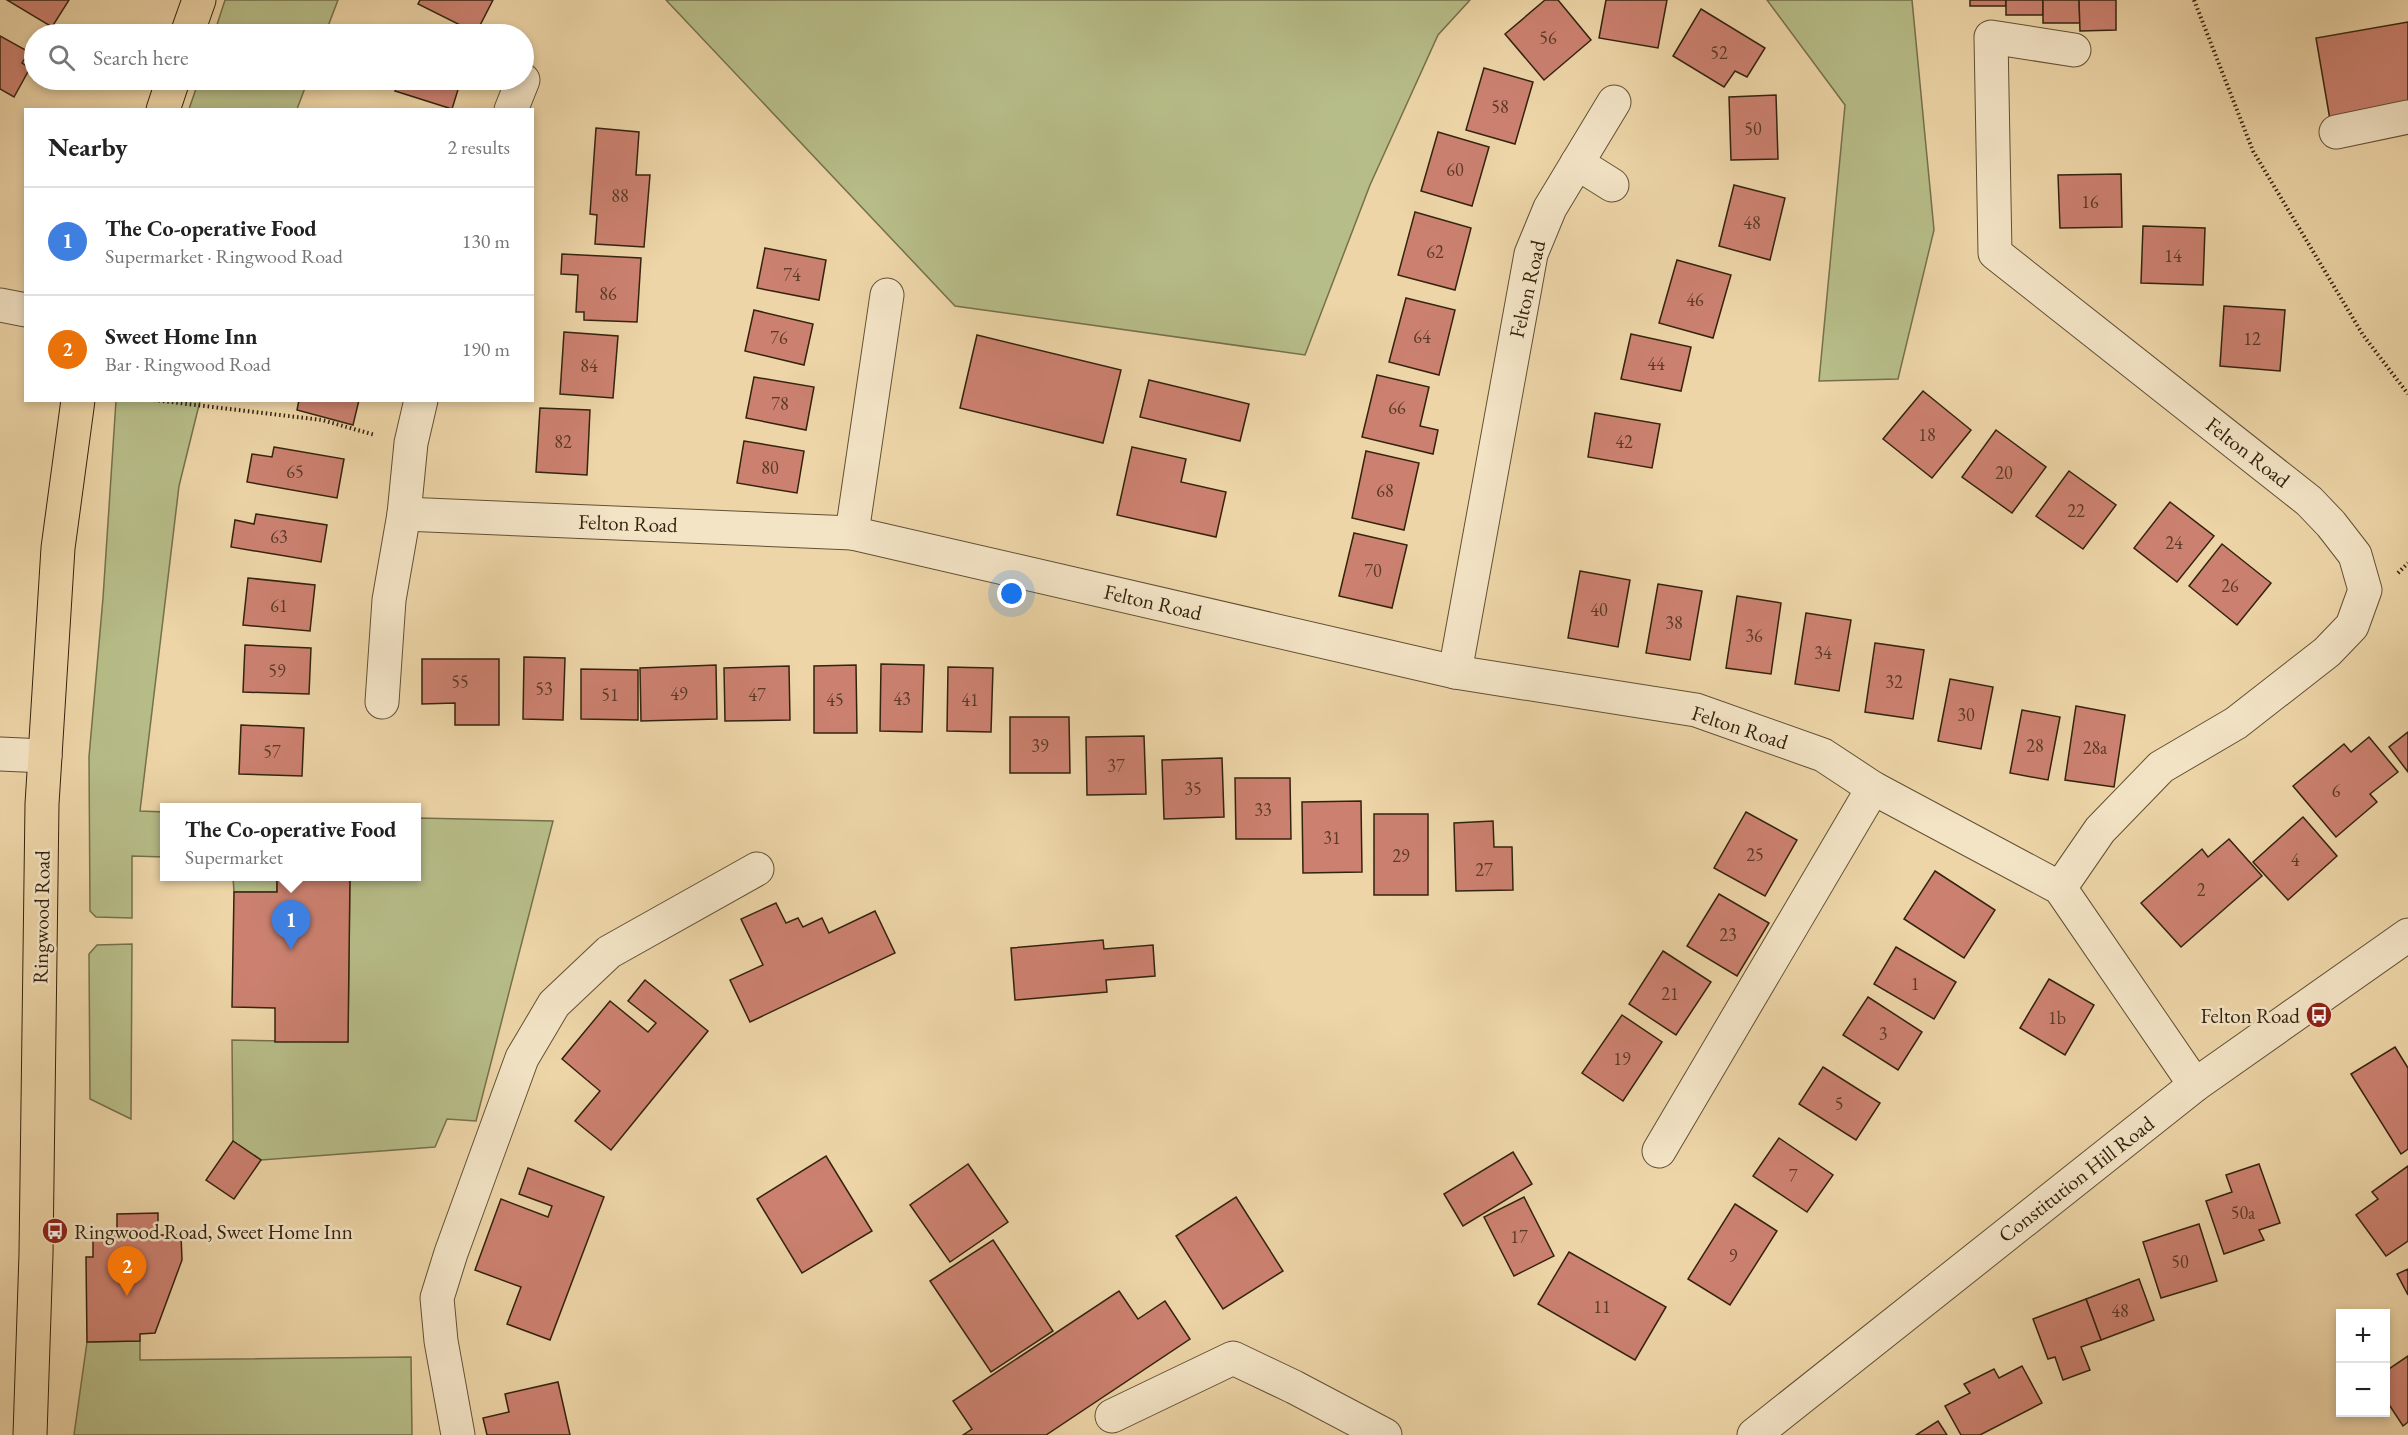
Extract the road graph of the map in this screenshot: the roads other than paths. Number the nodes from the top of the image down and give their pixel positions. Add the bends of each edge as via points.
1 (199, 0) edge
2 (191, 24) edge
3 (2074, 50) dead end
4 (170, 90) edge
5 (519, 90) edge
6 (1614, 102) dead end
7 (164, 108) edge
8 (512, 108) edge
9 (2408, 117) edge
10 (2336, 132) dead end
11 (1577, 162) junction
12 (1612, 185) dead end
13 (887, 295) dead end
14 (0, 305) edge
15 (24, 310) edge
16 (78, 402) edge
17 (421, 402) edge
18 (404, 514) junction
19 (852, 532) junction
20 (1455, 672) junction
21 (382, 702) dead end
22 (0, 754) edge
23 (45, 756) junction
24 (1873, 788) junction
25 (757, 869) dead end
26 (2060, 888) junction
27 (2408, 935) edge
28 (2195, 1084) junction
29 (1659, 1151) dead end
30 (1112, 1416) dead end
31 (30, 1435) edge
32 (458, 1435) edge
33 (1385, 1435) edge
34 (1754, 1435) edge

1 - 2 main road
3 - 26 street, Felton Road via 1991,37 1995,253 2309,501 2355,555 2365,590 2352,626 2327,652 2236,723 2161,767 2100,830
4 - 7 main road
5 - 8 street
6 - 11 street, Felton Road
9 - 10 street
11 - 12 street
11 - 20 street, Felton Road via 1550,208 1531,254
13 - 19 street
14 - 15 street
16 - 23 main road, Ringwood Road via 58,548
17 - 18 street via 411,443
18 - 19 street, Felton Road
18 - 21 street via 389,600
19 - 20 street, Felton Road
20 - 24 street, Felton Road via 1695,710 1822,755
22 - 23 street
23 - 31 main road, Ringwood Road
24 - 26 street, Felton Road
24 - 29 street
25 - 32 street via 609,952 554,1004 522,1058 437,1298
26 - 28 street, Felton Road
27 - 28 street, Constitution Hill Road
28 - 34 street, Constitution Hill Road
30 - 33 street via 1233,1358

